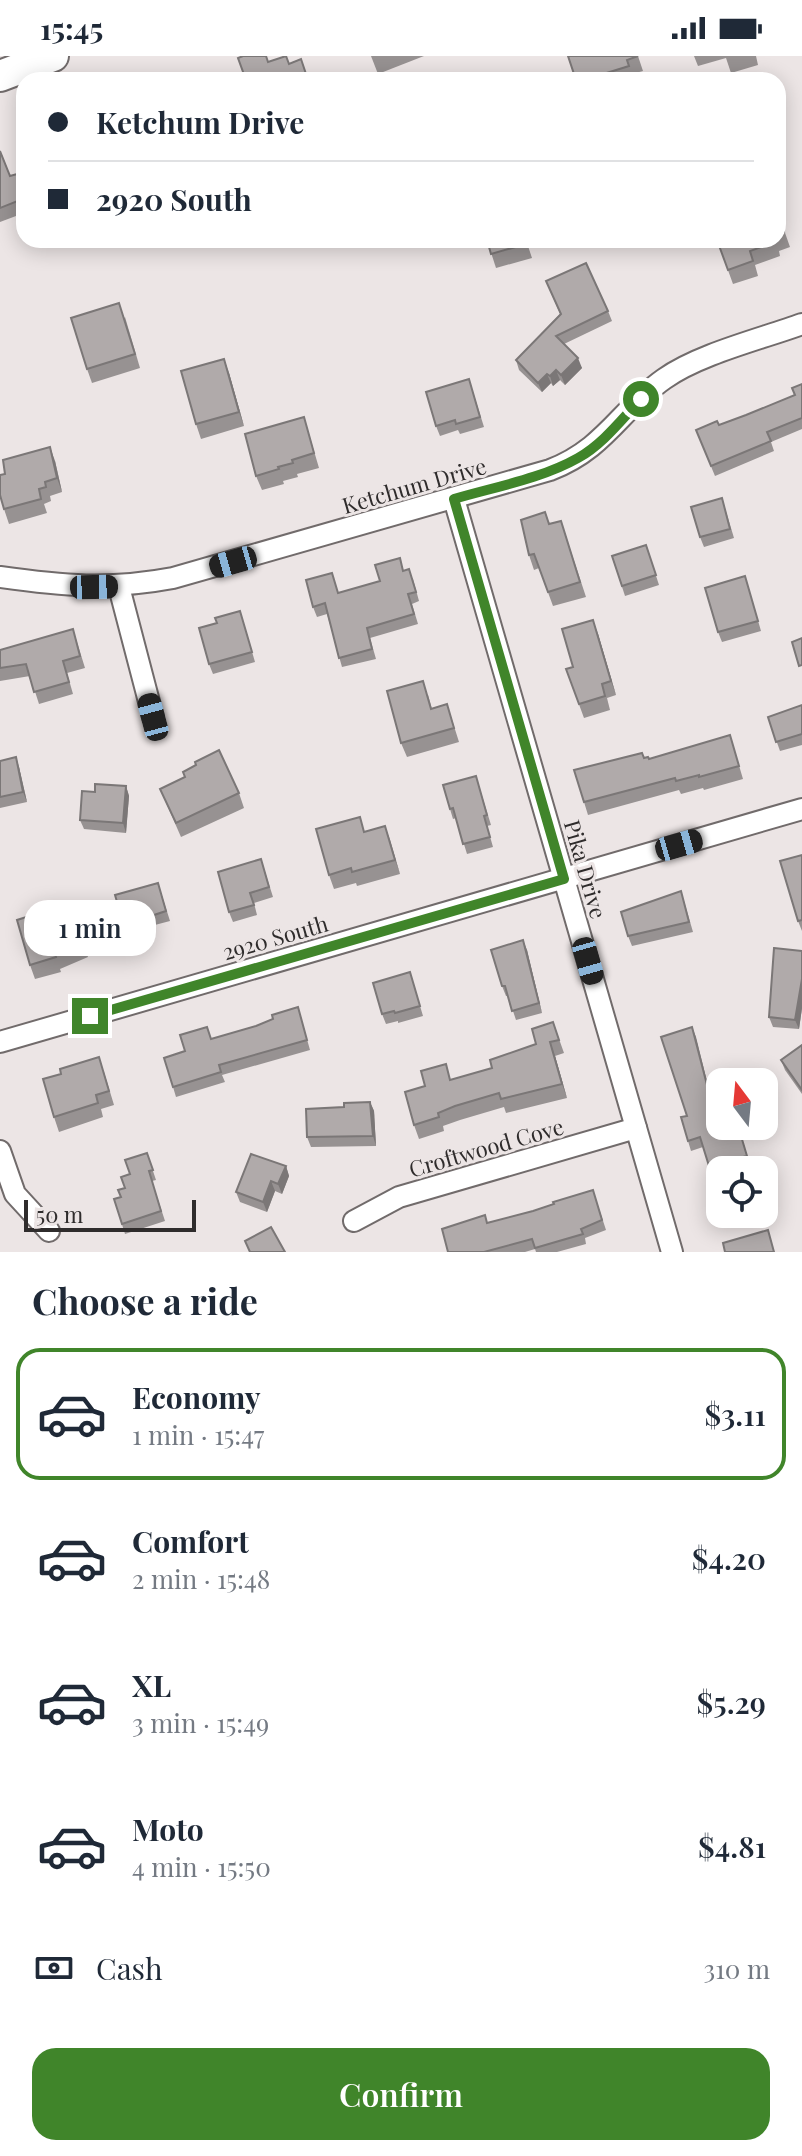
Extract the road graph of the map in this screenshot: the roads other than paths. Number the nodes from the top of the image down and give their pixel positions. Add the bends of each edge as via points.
1 (53, 56) edge
2 (0, 76) edge
3 (802, 324) edge
4 (454, 499) junction
5 (0, 577) edge
6 (119, 587) junction
7 (153, 717) dead end
8 (802, 809) edge
9 (564, 879) junction
10 (0, 1042) edge
11 (636, 1128) junction
12 (0, 1151) edge
13 (354, 1221) dead end
14 (49, 1231) dead end
15 (672, 1252) edge

1 - 2 street
3 - 4 street, Ketchum Drive via 673,373 577,459
4 - 6 street, Ketchum Drive via 173,578
4 - 9 street, Pika Drive
5 - 6 street, Ketchum Drive
6 - 7 street
8 - 9 street, 2920 South
9 - 10 street, 2920 South
9 - 11 street, Pika Drive
11 - 13 street, Croftwood Cove via 399,1197
11 - 15 street, Pika Drive
12 - 14 street via 15,1194

